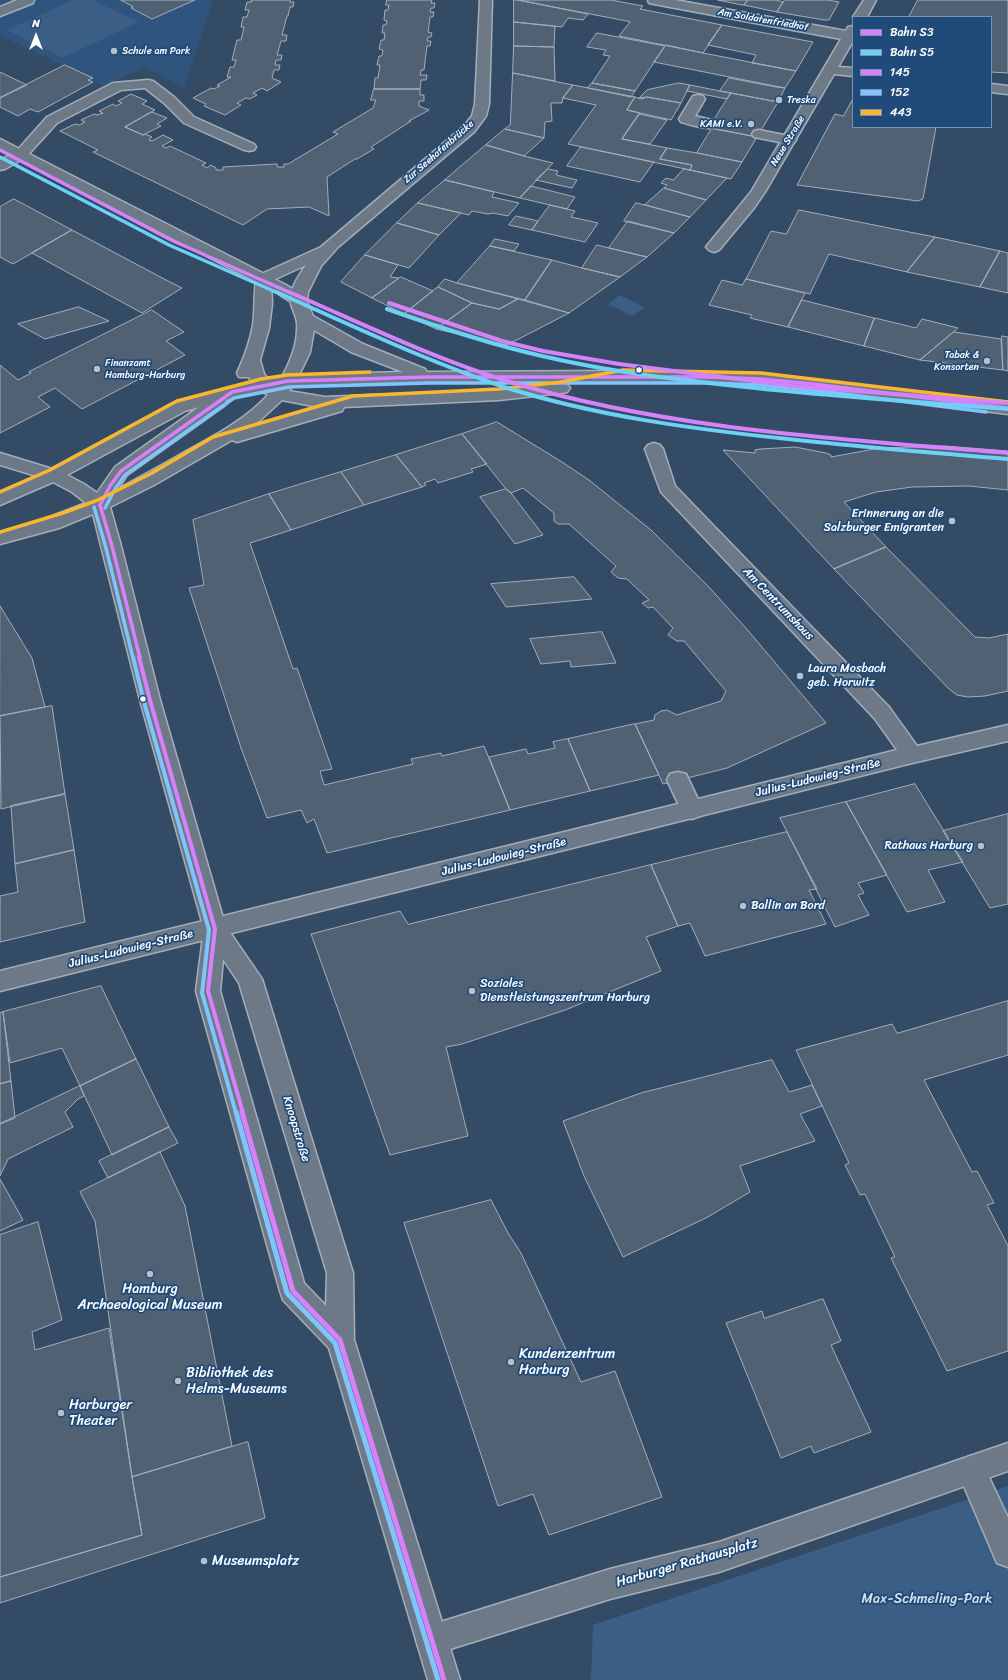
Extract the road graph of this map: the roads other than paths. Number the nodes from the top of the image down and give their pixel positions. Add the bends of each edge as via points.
1 (28, 0) edge
2 (486, 0) edge
3 (654, 0) edge
4 (870, 0) edge
5 (0, 12) edge
6 (861, 16) edge
7 (851, 33) edge
8 (830, 70) junction
9 (852, 72) edge
10 (992, 88) edge
11 (1008, 90) edge
12 (698, 99) dead end
13 (681, 131) dead end
14 (756, 137) dead end
15 (0, 143) edge
16 (786, 143) junction
17 (249, 147) dead end
18 (21, 154) junction
19 (0, 166) edge
20 (714, 247) dead end
21 (328, 248) junction
22 (263, 279) junction
23 (299, 300) junction
24 (305, 318) junction
25 (251, 363) junction
26 (623, 376) junction
27 (429, 377) junction
28 (263, 385) junction
29 (283, 387) junction
30 (232, 392) junction
31 (354, 402) junction
32 (179, 407) junction
33 (1008, 408) edge
34 (215, 443) junction
35 (654, 449) dead end
36 (0, 459) edge
37 (53, 475) junction
38 (0, 499) edge
39 (100, 505) junction
40 (0, 538) edge
41 (1008, 733) edge
42 (912, 755) junction
43 (678, 780) dead end
44 (692, 810) junction
45 (215, 929) junction
46 (0, 980) edge
47 (340, 1340) junction
48 (1008, 1457) edge
49 (972, 1470) junction
50 (1008, 1552) edge
51 (431, 1640) junction
52 (444, 1680) edge

1 - 5 main road
2 - 21 main road, Zur Seehafenbrücke via 482,104 479,116
3 - 7 main road, Am Soldatenfriedhof
4 - 6 main road
7 - 8 main road, Neue Straße
8 - 9 main road
8 - 16 main road, Neue Straße
10 - 11 main road
12 - 13 main road via 686,119 710,128 684,127
14 - 16 main road
15 - 18 main road
16 - 20 main road, Neue Straße via 749,205
17 - 18 main road via 189,120 148,84 118,86 52,120
18 - 19 main road
18 - 22 main road
21 - 22 main road, Zur Seehafenbrücke
21 - 23 main road, Zur Seehafenbrücke via 315,262 305,279
22 - 23 main road
22 - 25 main road via 262,319
23 - 24 main road
24 - 27 main road via 357,348
24 - 29 main road via 306,333 301,356
25 - 28 main road
25 - 30 main road
25 - 32 main road
26 - 27 main road
26 - 31 main road via 562,388 499,395
26 - 33 main road via 760,379
27 - 29 main road
28 - 29 main road
28 - 30 main road
29 - 31 main road via 301,399
29 - 34 main road via 250,421
30 - 32 main road
30 - 39 main road via 121,471
31 - 34 main road
32 - 37 main road
34 - 39 main road via 155,478
35 - 42 main road, Am Centrumshaus via 668,488 882,713
36 - 37 main road
37 - 38 main road
37 - 39 main road via 78,488
39 - 40 main road via 58,521
39 - 45 main road, Knoopstraße via 150,700
41 - 42 main road, Julius-Ludowieg-Straße
42 - 44 main road, Julius-Ludowieg-Straße
43 - 44 main road
44 - 45 main road, Julius-Ludowieg-Straße
45 - 46 main road, Julius-Ludowieg-Straße
45 - 47 main road, Knoopstraße via 250,979 340,1273
45 - 47 main road, Knoopstraße via 208,991 293,1291
47 - 51 main road, Knoopstraße
48 - 49 main road, Harburger Rathausplatz
49 - 50 main road
49 - 51 main road, Harburger Rathausplatz via 719,1557 680,1565
51 - 52 main road, Knoopstraße

